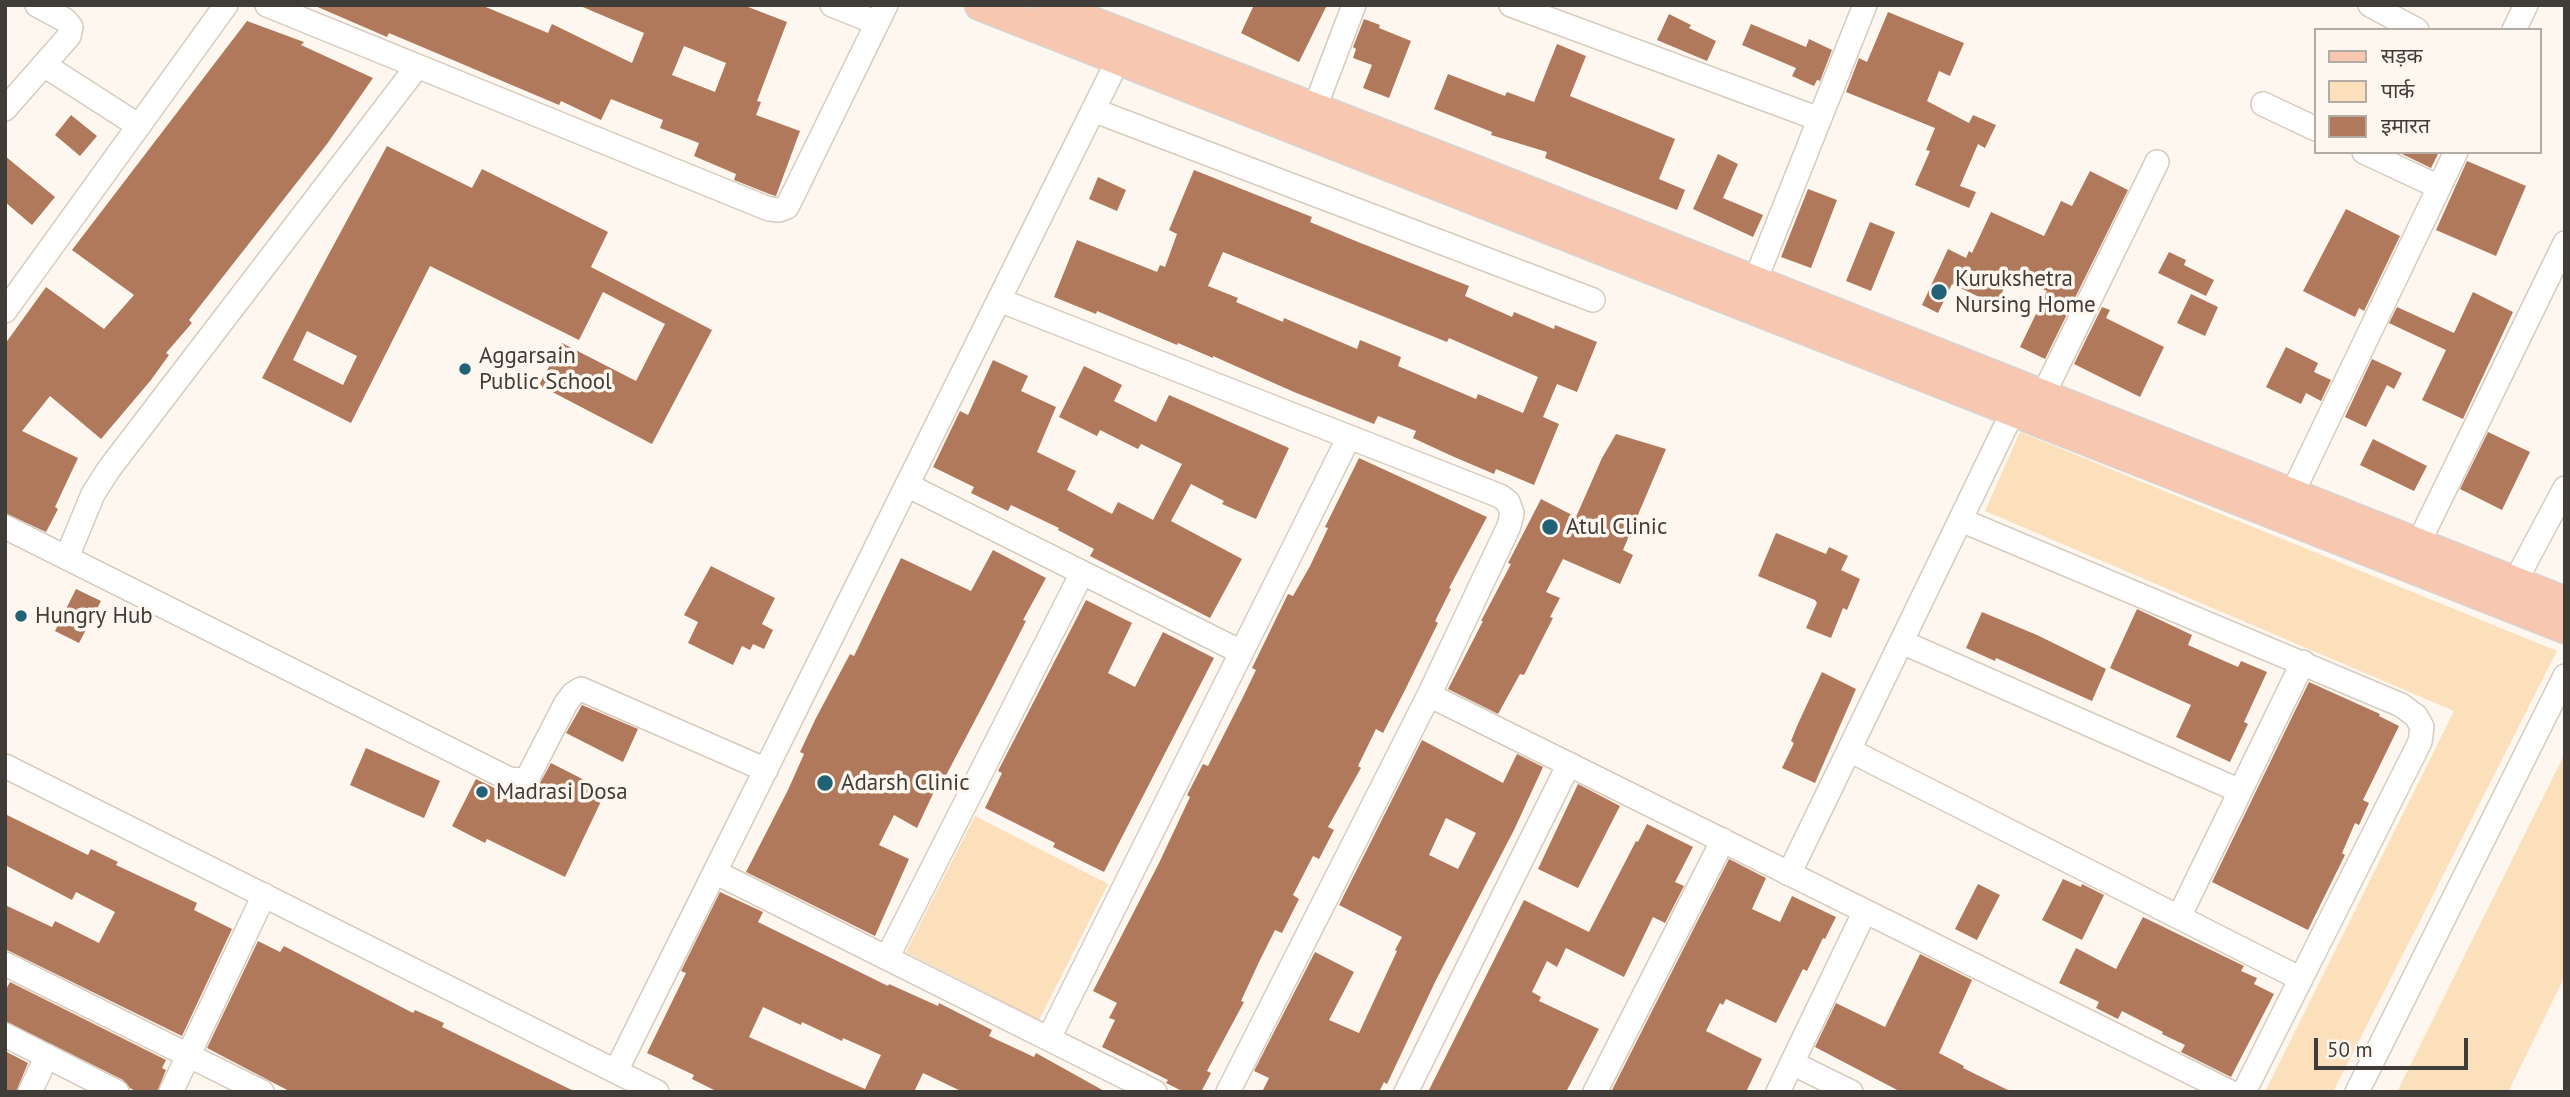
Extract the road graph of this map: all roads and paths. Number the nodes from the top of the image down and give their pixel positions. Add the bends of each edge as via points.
1 (37, 5) edge
2 (226, 5) edge
3 (267, 5) edge
4 (832, 5) edge
5 (980, 5) edge
6 (1048, 5) edge
7 (1354, 5) edge
8 (1511, 5) edge
9 (1865, 5) edge
10 (2370, 5) edge
11 (2526, 5) edge
12 (881, 14) edge
13 (2413, 28) edge
14 (2515, 28) edge
15 (1124, 48) junction
16 (44, 65) junction
17 (416, 68) junction
18 (2263, 104) dead end
19 (5, 109) edge
20 (1093, 110) junction
21 (1819, 119) junction
22 (1310, 121) junction
23 (139, 126) junction
24 (2314, 129) edge
25 (2368, 154) edge
26 (2455, 154) edge
27 (2158, 162) dead end
28 (2439, 187) junction
29 (2565, 243) edge
30 (1750, 293) junction
31 (999, 300) junction
32 (1592, 300) dead end
33 (5, 311) edge
34 (2043, 395) junction
35 (2013, 411) junction
36 (1349, 437) junction
37 (907, 485) junction
38 (2565, 488) edge
39 (2292, 494) junction
40 (1961, 520) junction
41 (5, 527) edge
42 (2418, 544) junction
43 (66, 557) junction
44 (1082, 573) junction
45 (2515, 582) junction
46 (2565, 602) edge
47 (2565, 628) edge
48 (1902, 642) junction
49 (1241, 652) junction
50 (2303, 662) junction
51 (2565, 676) edge
52 (1429, 695) junction
53 (1849, 750) junction
54 (1569, 764) junction
55 (5, 766) edge
56 (765, 770) junction
57 (2241, 790) junction
58 (1723, 840) junction
59 (715, 872) junction
60 (1790, 874) junction
61 (264, 895) junction
62 (1865, 911) junction
63 (2179, 917) junction
64 (887, 958) junction
65 (5, 964) edge
66 (2301, 979) junction
67 (5, 1035) edge
68 (1049, 1038) junction
69 (47, 1056) junction
70 (189, 1056) junction
71 (1792, 1063) junction
72 (616, 1071) junction
73 (30, 1092) edge
74 (117, 1092) edge
75 (171, 1092) edge
76 (262, 1092) edge
77 (657, 1092) edge
78 (1155, 1092) edge
79 (1228, 1092) edge
80 (1406, 1092) edge
81 (1595, 1092) edge
82 (1778, 1092) edge
83 (1851, 1092) edge
84 (2230, 1092) edge
85 (2244, 1092) edge
86 (2357, 1092) edge

1 - 16 street via 71,27 66,42
2 - 23 street
3 - 17 street
4 - 12 street
5 - 15 main road
6 - 15 main road
7 - 22 street
8 - 21 street
9 - 21 street
10 - 13 street
11 - 14 street
12 - 17 street via 787,207 779,210
15 - 20 street
15 - 22 main road
16 - 19 street
16 - 23 street
17 - 43 street via 109,469
18 - 24 street
20 - 31 street
20 - 32 street
21 - 30 street
22 - 30 main road
23 - 33 street
25 - 28 street
26 - 28 street
27 - 34 street
28 - 39 street
29 - 42 street
30 - 34 main road
30 - 35 main road
31 - 36 street
31 - 37 street
34 - 39 main road
35 - 40 street
35 - 47 main road
36 - 49 street
36 - 52 street via 1508,502 1509,526
37 - 44 street
37 - 56 street
38 - 45 street
39 - 42 main road
40 - 48 street
40 - 50 street
41 - 43 street
42 - 45 main road
43 - 56 street via 509,779 528,777 566,703 581,688
44 - 49 street
44 - 64 street
45 - 46 main road
48 - 53 street
48 - 57 street
49 - 68 street
50 - 57 street
50 - 66 street via 2401,705 2422,727 2420,742
51 - 86 street
52 - 54 street
52 - 79 street
53 - 60 street
53 - 63 street
54 - 58 street
54 - 80 street
55 - 61 street
56 - 59 street
57 - 63 street
58 - 60 street
58 - 81 street
59 - 64 street
59 - 72 street
60 - 62 street
61 - 70 street
61 - 72 street
62 - 71 street
62 - 84 street
63 - 66 street
64 - 68 street
65 - 70 street
66 - 85 street
67 - 69 street
68 - 78 street
69 - 73 street
69 - 74 street
70 - 75 street
70 - 76 street
71 - 82 street
71 - 83 street
72 - 77 street

